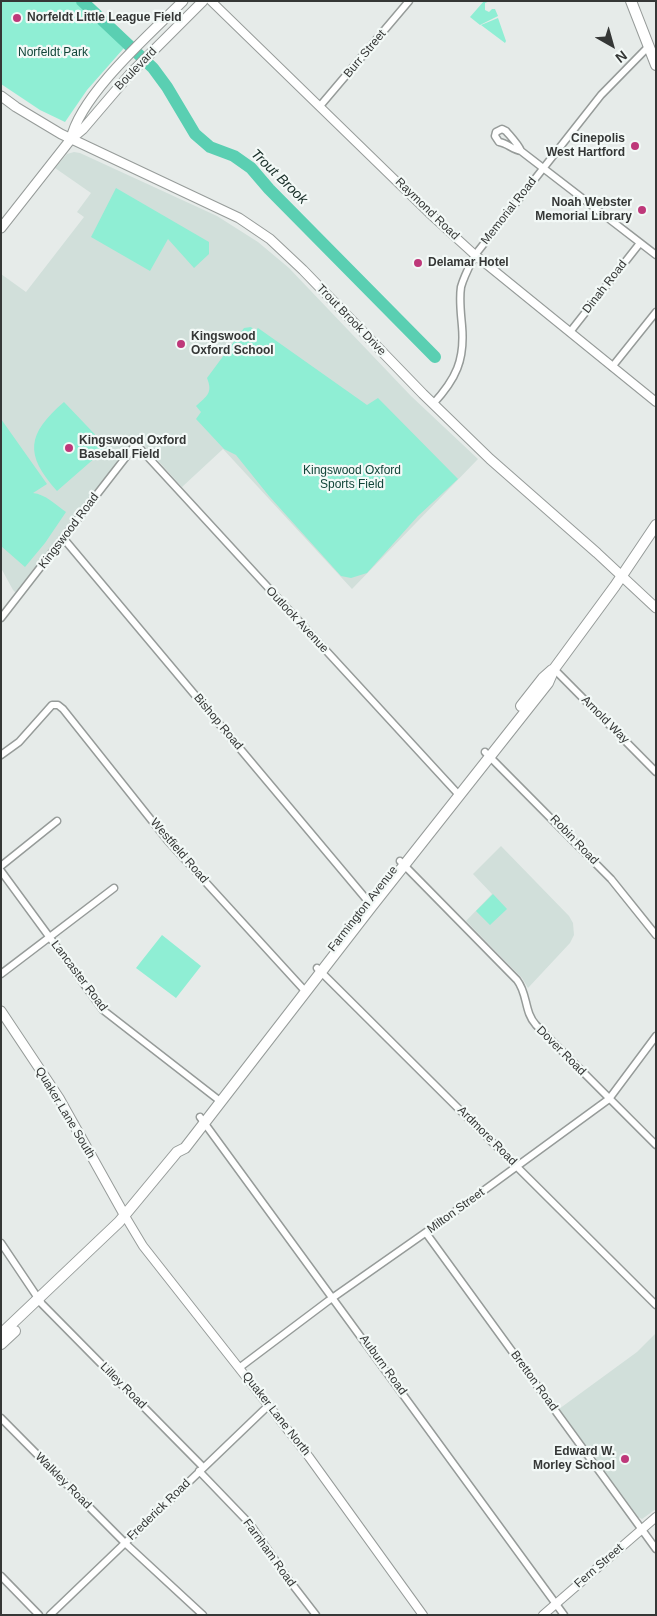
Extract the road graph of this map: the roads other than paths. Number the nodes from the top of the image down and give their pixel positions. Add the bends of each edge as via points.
1 (183, 1) edge
2 (204, 1) edge
3 (211, 1) edge
4 (409, 1) edge
5 (630, 1) edge
6 (653, 50) edge
7 (656, 65) edge
8 (112, 72) junction
9 (122, 82) junction
10 (1, 96) edge
11 (320, 106) junction
12 (71, 139) junction
13 (521, 151) dead end
14 (543, 168) junction
15 (1, 228) edge
16 (640, 243) junction
17 (475, 255) junction
18 (656, 255) edge
19 (656, 312) edge
20 (570, 332) junction
21 (612, 367) junction
22 (656, 402) edge
23 (433, 404) junction
24 (136, 444) joint
25 (656, 525) edge
26 (64, 539) junction
27 (621, 576) junction
28 (656, 608) edge
29 (1, 618) edge
30 (554, 669) junction
31 (488, 754) junction
32 (1, 755) edge
33 (656, 772) edge
34 (457, 793) junction
35 (58, 821) dead end
36 (402, 863) junction
37 (1, 866) edge
38 (1, 871) edge
39 (114, 888) dead end
40 (370, 904) junction
41 (656, 935) edge
42 (49, 936) junction
43 (319, 970) junction
44 (1, 974) edge
45 (303, 990) junction
46 (1, 1012) edge
47 (656, 1036) edge
48 (218, 1099) junction
49 (609, 1099) junction
50 (202, 1119) junction
51 (656, 1145) edge
52 (517, 1166) junction
53 (125, 1216) junction
54 (426, 1233) junction
55 (1, 1243) edge
56 (334, 1298) junction
57 (40, 1301) junction
58 (656, 1305) edge
59 (1, 1334) edge
60 (1, 1344) edge
61 (239, 1368) junction
62 (269, 1405) junction
63 (1, 1418) edge
64 (201, 1469) junction
65 (656, 1516) edge
66 (641, 1529) junction
67 (125, 1543) junction
68 (656, 1549) edge
69 (1, 1576) edge
70 (556, 1603) junction
71 (39, 1615) edge
72 (50, 1615) edge
73 (202, 1615) edge
74 (316, 1615) edge
75 (423, 1615) edge
76 (543, 1615) edge
77 (564, 1615) edge

1 - 8 main road, Boulevard
2 - 9 main road, Boulevard
3 - 11 street, Raymond Road
4 - 11 street, Burr Street
5 - 6 main road
6 - 7 main road
6 - 14 street, Memorial Road via 601,95
8 - 9 main road
8 - 12 main road, Boulevard via 74,125
9 - 12 main road, Boulevard via 84,130
10 - 12 main road, Trout Brook Drive
11 - 17 street, Raymond Road
12 - 15 main road, Boulevard
12 - 23 main road, Trout Brook Drive via 255,228 292,259
13 - 14 street
14 - 16 street
14 - 17 street, Memorial Road
16 - 18 street
16 - 20 street, Dinah Road
17 - 20 street, Raymond Road
17 - 23 street, Memorial Road via 461,289 463,337 459,364 451,383
19 - 21 street
20 - 21 street, Raymond Road
21 - 22 street, Raymond Road
23 - 27 main road, Trout Brook Drive
24 - 26 street, Kingswood Road
24 - 34 street, Outlook Avenue
25 - 27 main road, Farmington Avenue
26 - 29 street, Kingswood Road
26 - 40 street, Bishop Road
27 - 28 main road, Trout Brook Drive
27 - 30 main road, Farmington Avenue
30 - 31 main road, Farmington Avenue via 548,683
30 - 33 street, Arnold Way
31 - 34 main road, Farmington Avenue
31 - 41 street, Robin Road via 612,879
32 - 45 street, Westfield Road via 19,742 52,705 58,705 168,841
34 - 36 main road, Farmington Avenue
35 - 37 street
36 - 40 main road, Farmington Avenue
36 - 49 street, Dover Road via 517,980 524,991 531,1020
38 - 42 street, Lancaster Road
39 - 42 street
40 - 43 main road, Farmington Avenue
42 - 44 street
42 - 48 street, Lancaster Road via 103,1010
43 - 45 main road, Farmington Avenue
43 - 52 street, Ardmore Road
45 - 48 main road, Farmington Avenue
46 - 53 main road, Quaker Lane South via 59,1098
47 - 49 street, Milton Street
48 - 50 main road, Farmington Avenue
49 - 51 street, Dover Road
49 - 52 street, Milton Street
50 - 53 main road, Farmington Avenue via 185,1148 178,1152
50 - 56 street, Auburn Road
52 - 54 street, Milton Street
52 - 58 street, Ardmore Road
53 - 57 main road, Farmington Avenue
53 - 61 street, Quaker Lane North via 143,1246
54 - 56 street, Milton Street
54 - 66 street, Bretton Road
55 - 57 street, Lilley Road
56 - 61 street, Milton Street
56 - 70 street, Auburn Road
57 - 59 main road, Farmington Avenue
57 - 60 main road, Farmington Avenue
57 - 64 street, Lilley Road
61 - 62 street, Quaker Lane North
62 - 64 street, Frederick Road
62 - 75 street, Quaker Lane North
63 - 67 street, Walkley Road
64 - 67 street, Frederick Road
64 - 74 street, Farnham Road via 250,1524
65 - 66 street, Fern Street
66 - 68 street, Bretton Road
66 - 70 street, Fern Street
67 - 72 street, Frederick Road
67 - 73 street, Walkley Road
69 - 71 street
70 - 76 street, Fern Street
70 - 77 street, Auburn Road

